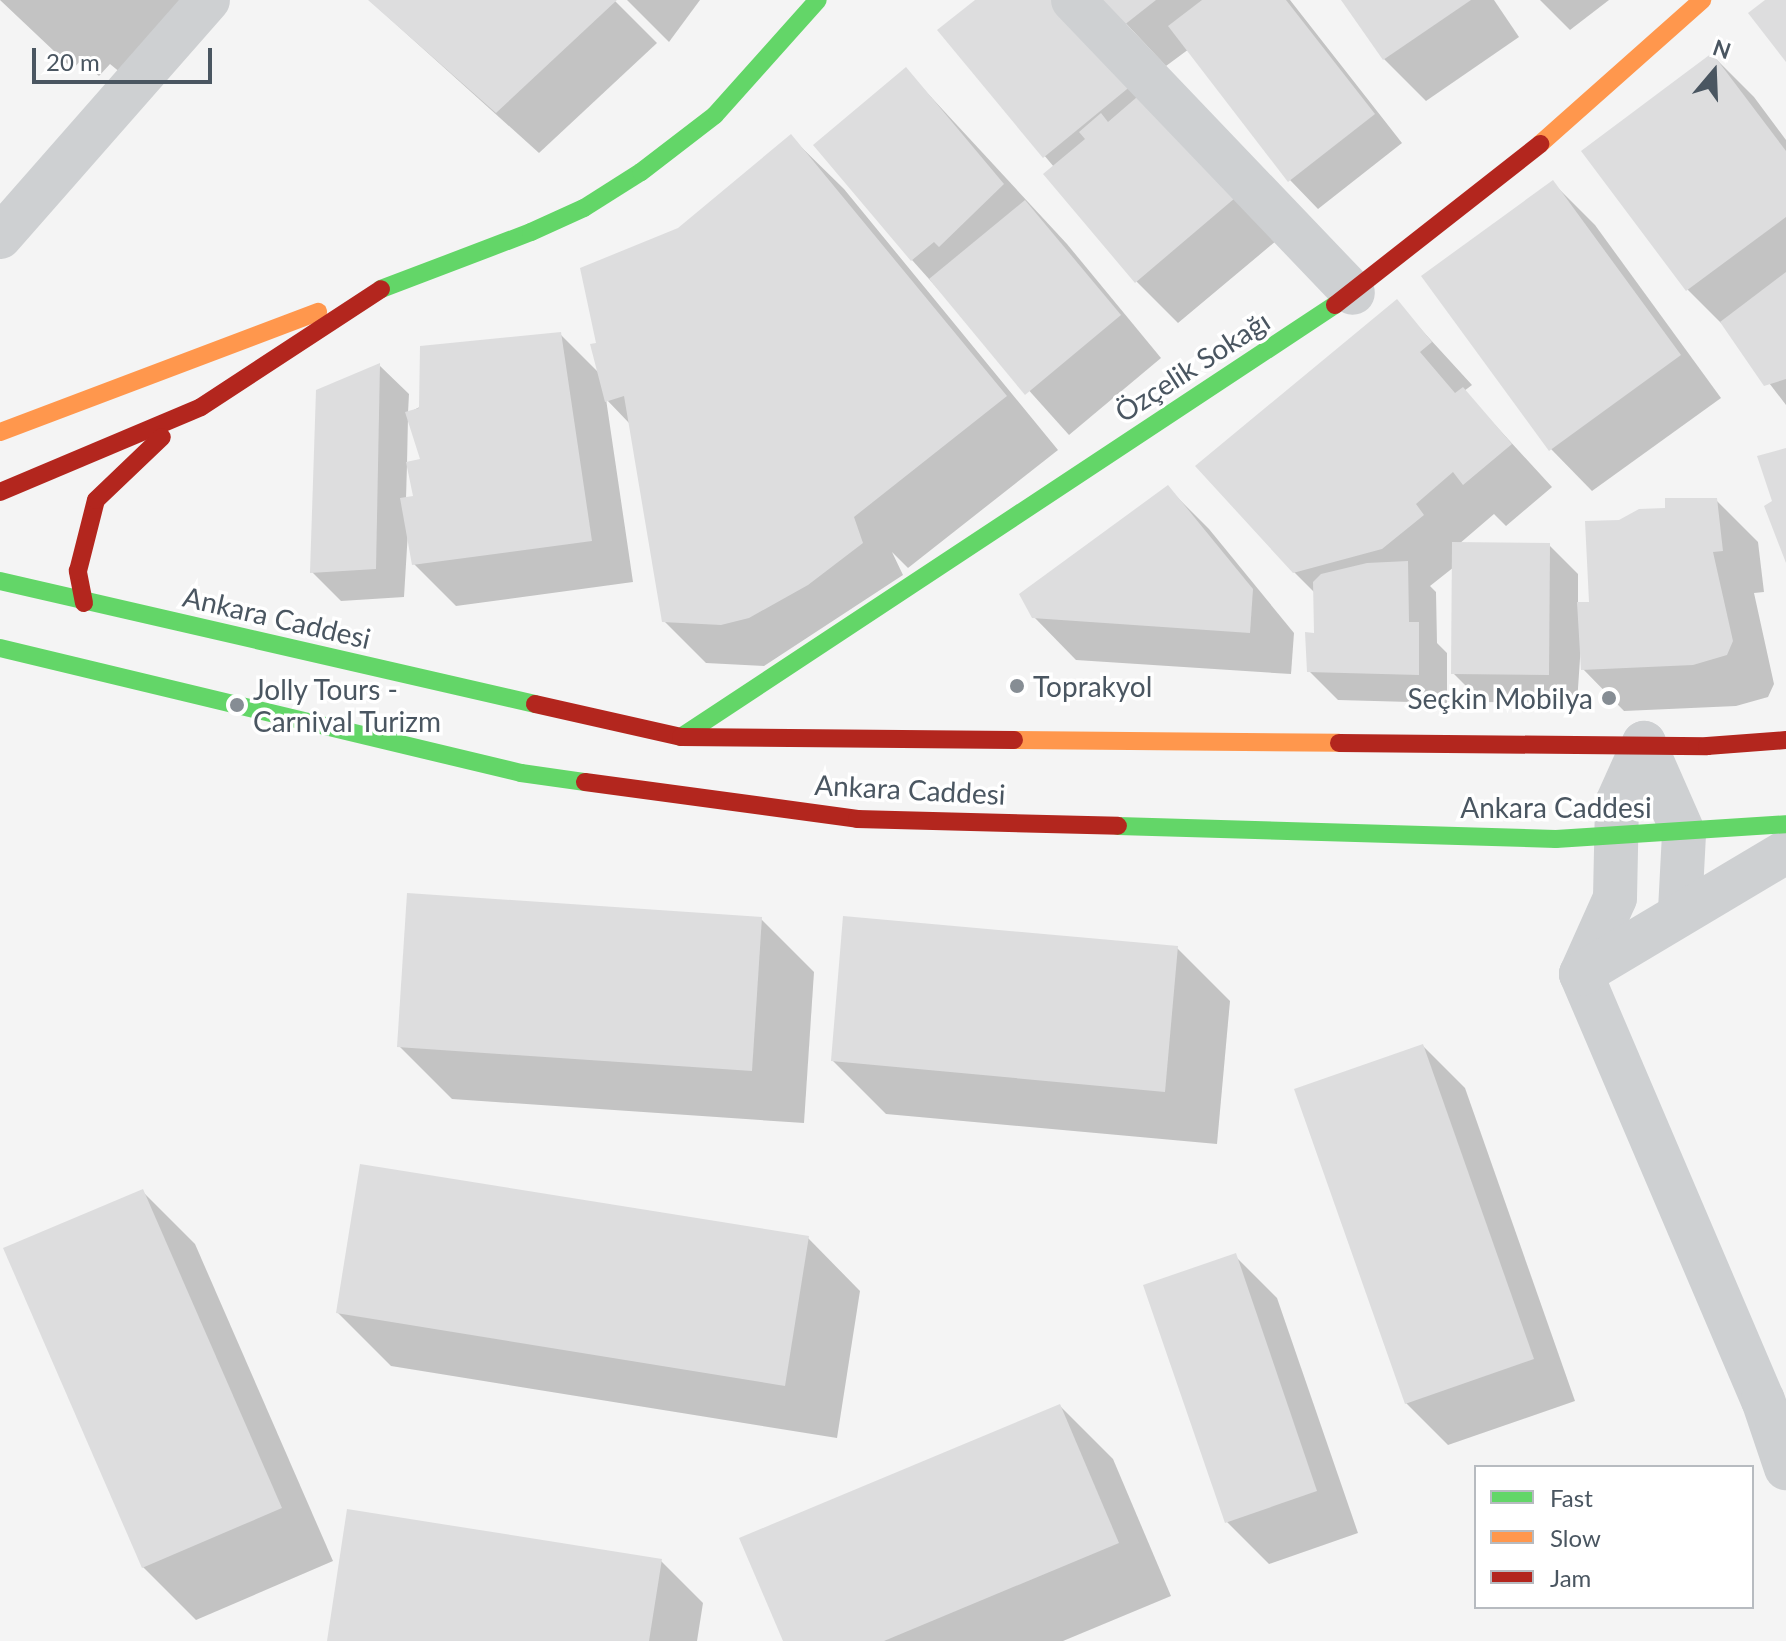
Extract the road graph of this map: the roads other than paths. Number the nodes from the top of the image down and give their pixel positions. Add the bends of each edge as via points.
1 (208, 0) edge
2 (818, 0) edge
3 (1073, 0) edge
4 (1702, 0) edge
5 (0, 237) edge
6 (381, 289) junction
7 (1353, 293) junction
8 (201, 407) junction
9 (0, 432) edge
10 (0, 492) edge
11 (0, 581) edge
12 (84, 603) junction
13 (0, 648) edge
14 (681, 737) junction
15 (1786, 740) edge
16 (1644, 743) junction
17 (1786, 824) edge
18 (1684, 834) junction
19 (1613, 838) junction
20 (1786, 852) edge
21 (1680, 911) junction
22 (1581, 974) junction
23 (1778, 1417) edge
24 (1786, 1468) edge

1 - 5 street
2 - 6 main road via 715,115 641,172 584,208 531,232
3 - 7 street
4 - 7 main road, Özçelik Sokağı via 1513,168
6 - 8 main road
6 - 9 main road
7 - 14 main road, Özçelik Sokağı
8 - 10 main road
8 - 12 main road via 118,474 96,500 78,571
11 - 12 main road, Ankara Caddesi
12 - 14 main road, Ankara Caddesi
13 - 19 main road, Ankara Caddesi via 521,773 857,819
14 - 16 main road, Ankara Caddesi
15 - 16 main road, Ankara Caddesi via 1707,746
16 - 18 street
16 - 19 street via 1617,803
17 - 18 main road, Ankara Caddesi
18 - 19 main road, Ankara Caddesi
18 - 21 street
19 - 22 street via 1615,898
20 - 21 street
21 - 22 street
22 - 23 street
23 - 24 street

